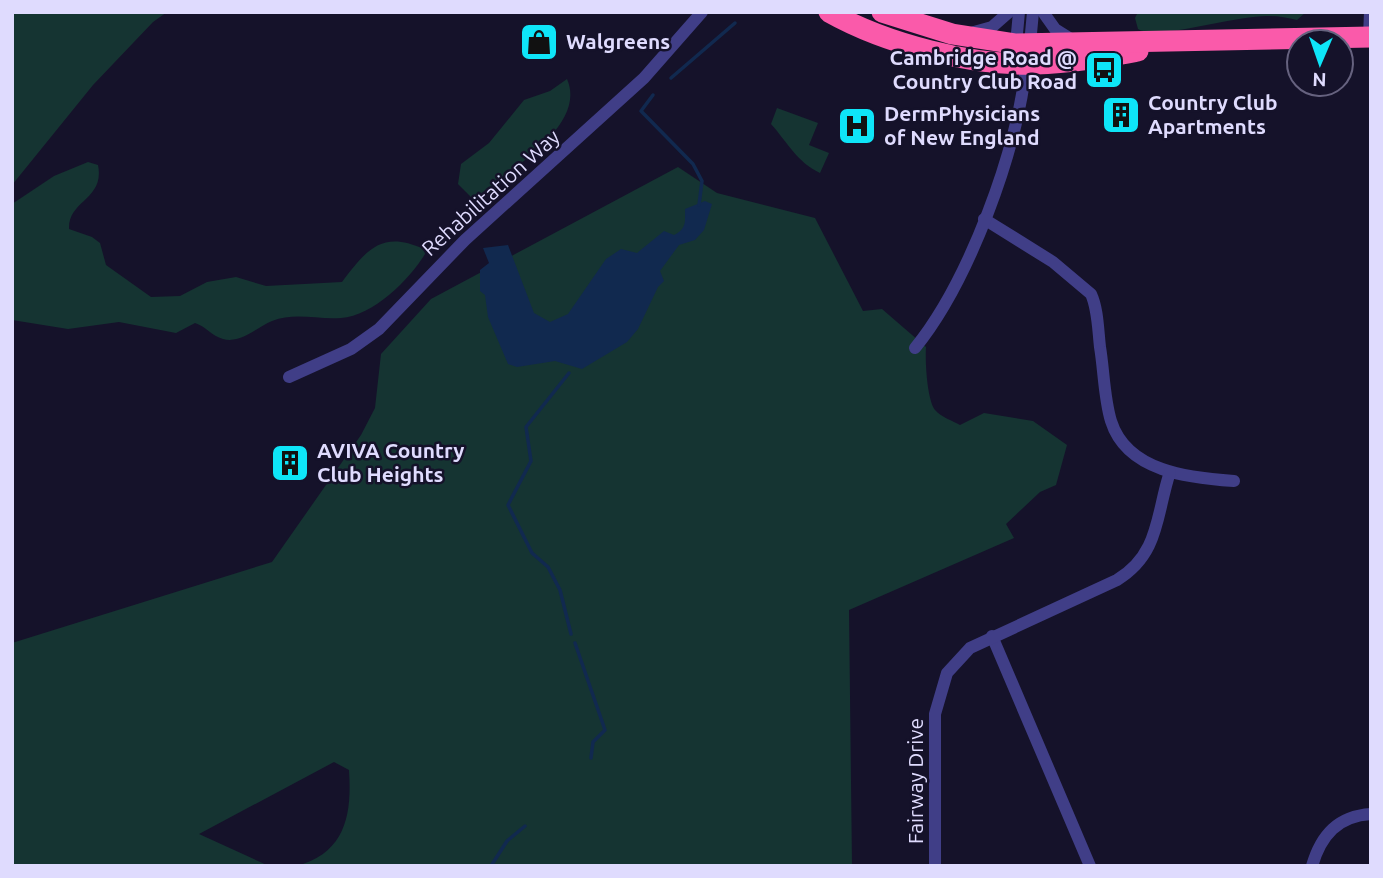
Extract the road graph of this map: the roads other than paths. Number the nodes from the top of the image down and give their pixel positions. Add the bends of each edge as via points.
1 (702, 12) edge
2 (829, 12) edge
3 (882, 12) edge
4 (1009, 12) edge
5 (1019, 12) edge
6 (1033, 12) edge
7 (1043, 12) edge
8 (1370, 12) edge
9 (935, 30) junction
10 (1370, 37) edge
11 (1185, 41) junction
12 (1085, 43) junction
13 (1024, 51) junction
14 (984, 219) junction
15 (915, 348) dead end
16 (289, 377) dead end
17 (1170, 472) junction
18 (1234, 481) dead end
19 (992, 636) junction
20 (1371, 814) edge
21 (935, 866) edge
22 (1090, 866) edge
23 (1312, 866) edge

1 - 16 street, Rehabilitation Way via 644,78 450,253 379,329 351,349
2 - 13 highway via 900,43 973,59
3 - 9 highway
4 - 9 street via 984,31
5 - 13 street
6 - 13 street
7 - 12 street via 1059,33
8 - 10 street
9 - 13 highway
10 - 11 highway
11 - 12 highway
11 - 13 highway via 1092,59
12 - 13 highway
13 - 14 street via 1011,145
14 - 15 street via 944,306
14 - 17 street via 1053,262 1089,291 1114,428 1134,455
17 - 18 street
17 - 19 street, Fairway Drive via 1157,531 1137,565 1117,580
19 - 21 street, Fairway Drive via 957,659 938,697
19 - 22 street
20 - 23 street via 1352,816 1335,825 1324,837

